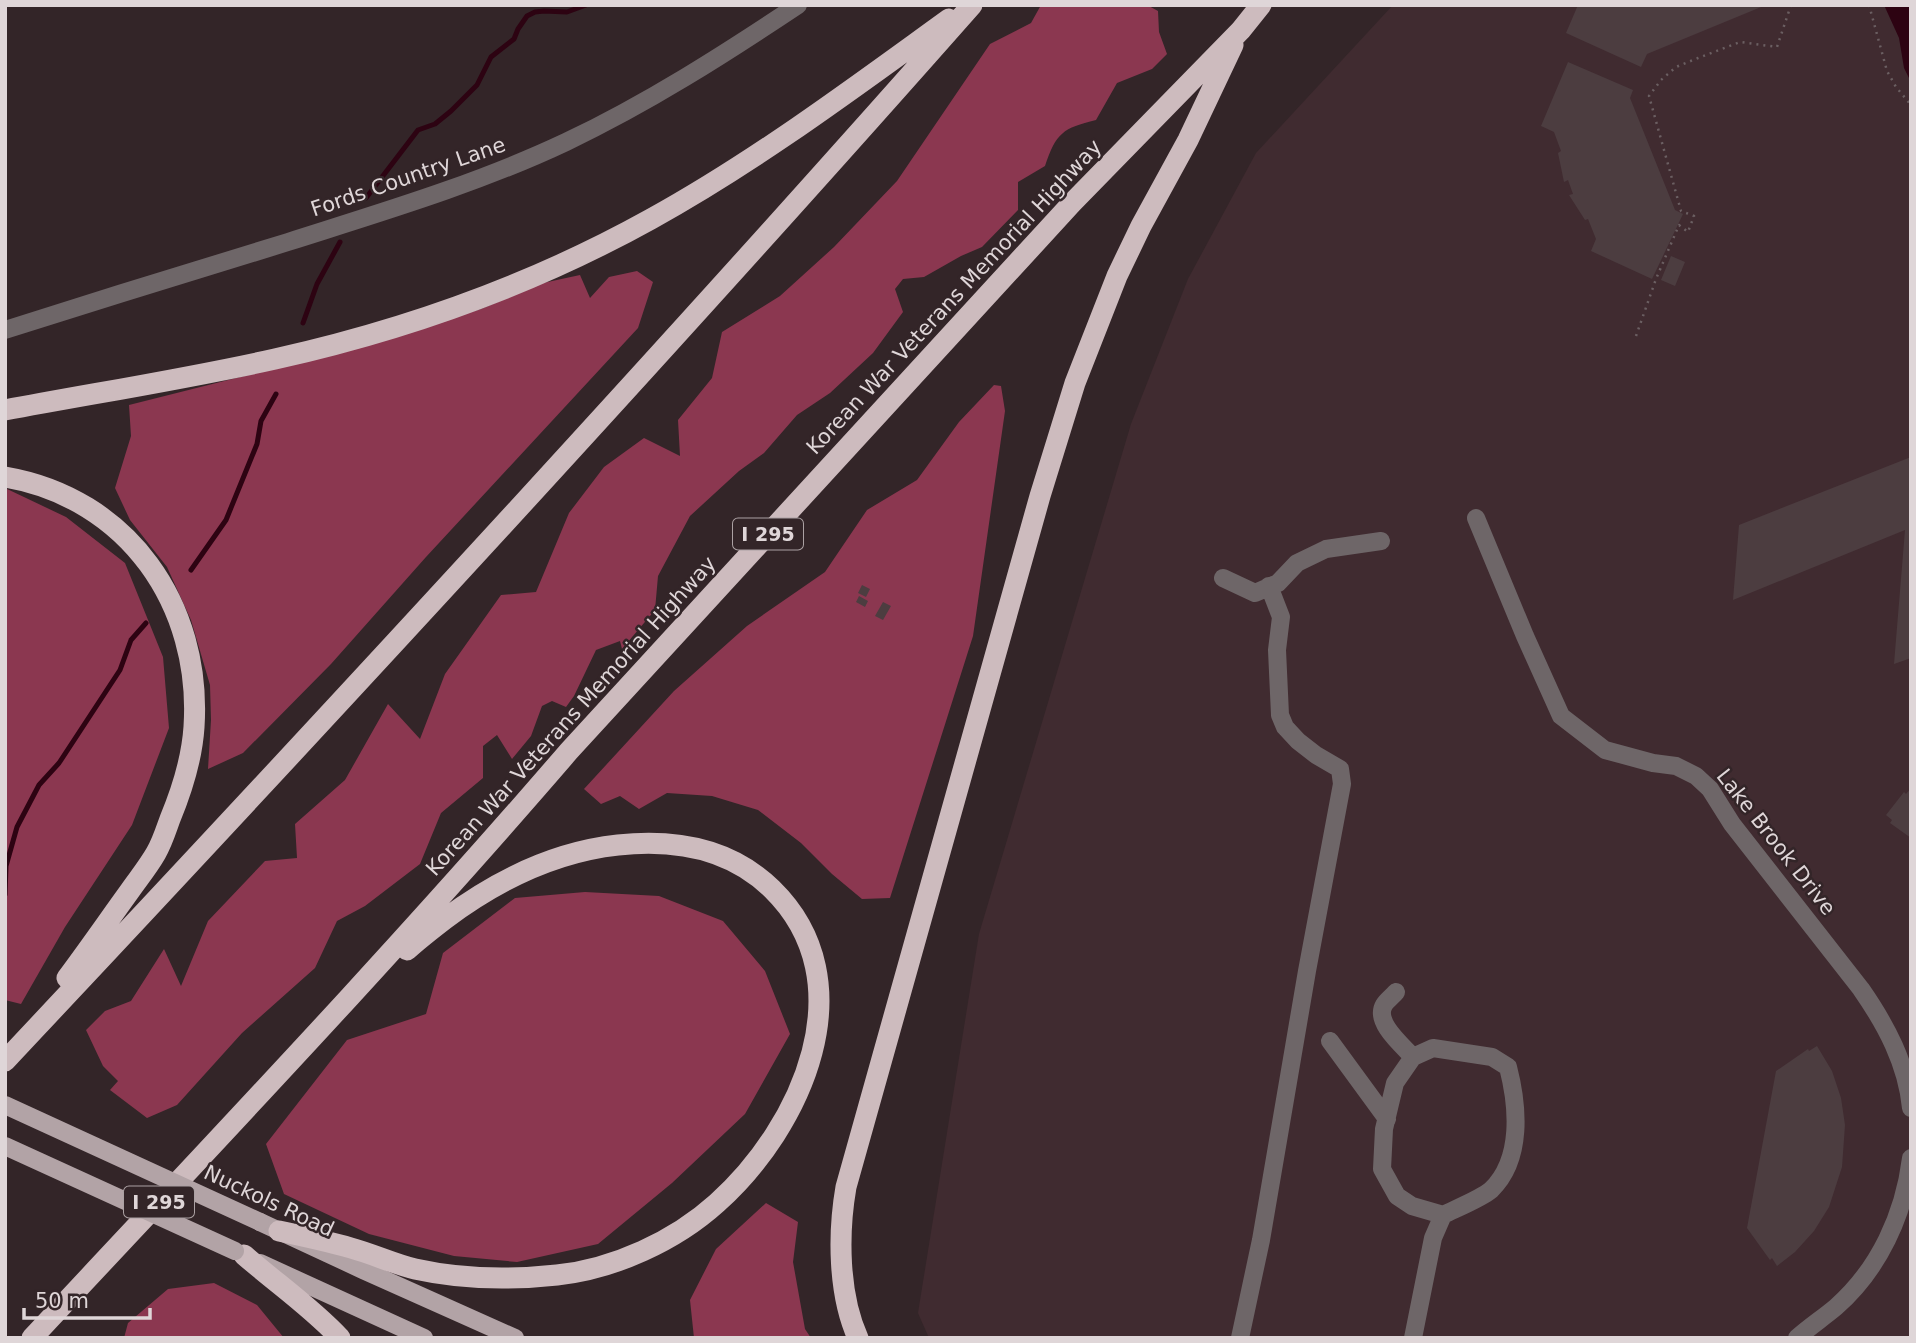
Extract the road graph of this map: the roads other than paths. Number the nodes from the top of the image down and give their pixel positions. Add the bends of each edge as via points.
1 (798, 5) edge
2 (970, 5) edge
3 (1261, 5) edge
4 (1241, 30) junction
5 (5, 330) edge
6 (5, 410) edge
7 (5, 477) edge
8 (1476, 517) dead end
9 (1381, 541) dead end
10 (1223, 578) dead end
11 (1269, 586) junction
12 (1396, 992) dead end
13 (1329, 1041) dead end
14 (1413, 1057) junction
15 (7, 1059) edge
16 (282, 1070) junction
17 (5, 1105) edge
18 (1911, 1108) edge
19 (1387, 1119) junction
20 (5, 1146) edge
21 (1911, 1158) edge
22 (1443, 1215) junction
23 (269, 1226) junction
24 (239, 1253) junction
25 (34, 1336) edge
26 (341, 1338) edge
27 (424, 1338) edge
28 (515, 1338) edge
29 (858, 1338) edge
30 (1240, 1338) edge
31 (1413, 1338) edge
32 (1797, 1338) edge

1 - 5 street, Fords Country Lane via 625,112 494,173
2 - 6 highway via 716,182 593,249 501,289 383,331 278,359
2 - 15 highway via 770,233
3 - 4 highway, Korean War Veterans Memorial Highway / I 295
4 - 16 highway, Korean War Veterans Memorial Highway / I 295 via 1063,213
4 - 29 highway via 1117,276 1075,383 1040,496 846,1187 841,1246 846,1301
7 - 15 highway via 55,491 126,537 174,604 194,687 193,736 184,782 157,852
8 - 18 street, Lake Brook Drive via 1561,716 1605,750 1676,766 1710,789 1880,1016 1898,1052
9 - 11 street via 1326,549 1297,563
10 - 11 street via 1255,593
11 - 30 street via 1281,617 1277,650 1280,715 1298,741 1340,769 1342,784
12 - 14 street via 1381,1015 1386,1028
13 - 19 street
14 - 19 street via 1395,1083
14 - 22 street via 1433,1048 1492,1057 1508,1067 1514,1093 1516,1134 1507,1168 1490,1191
16 - 23 highway via 416,941 475,897 554,858 600,847 639,842 680,844 722,855 764,881 792,912 813,954 819,1016 811,1060 783,1122 744,1177 717,1203 651,1248 556,1275 462,1276 415,1269
16 - 25 highway, Korean War Veterans Memorial Highway / I 295
17 - 23 main road, Nuckols Road, bridge
19 - 22 street via 1382,1169 1397,1196 1412,1206
20 - 24 main road, bridge
21 - 32 street via 1902,1205 1872,1266 1837,1306
22 - 31 street via 1433,1238
23 - 28 main road, Nuckols Road
24 - 26 highway
24 - 27 main road

